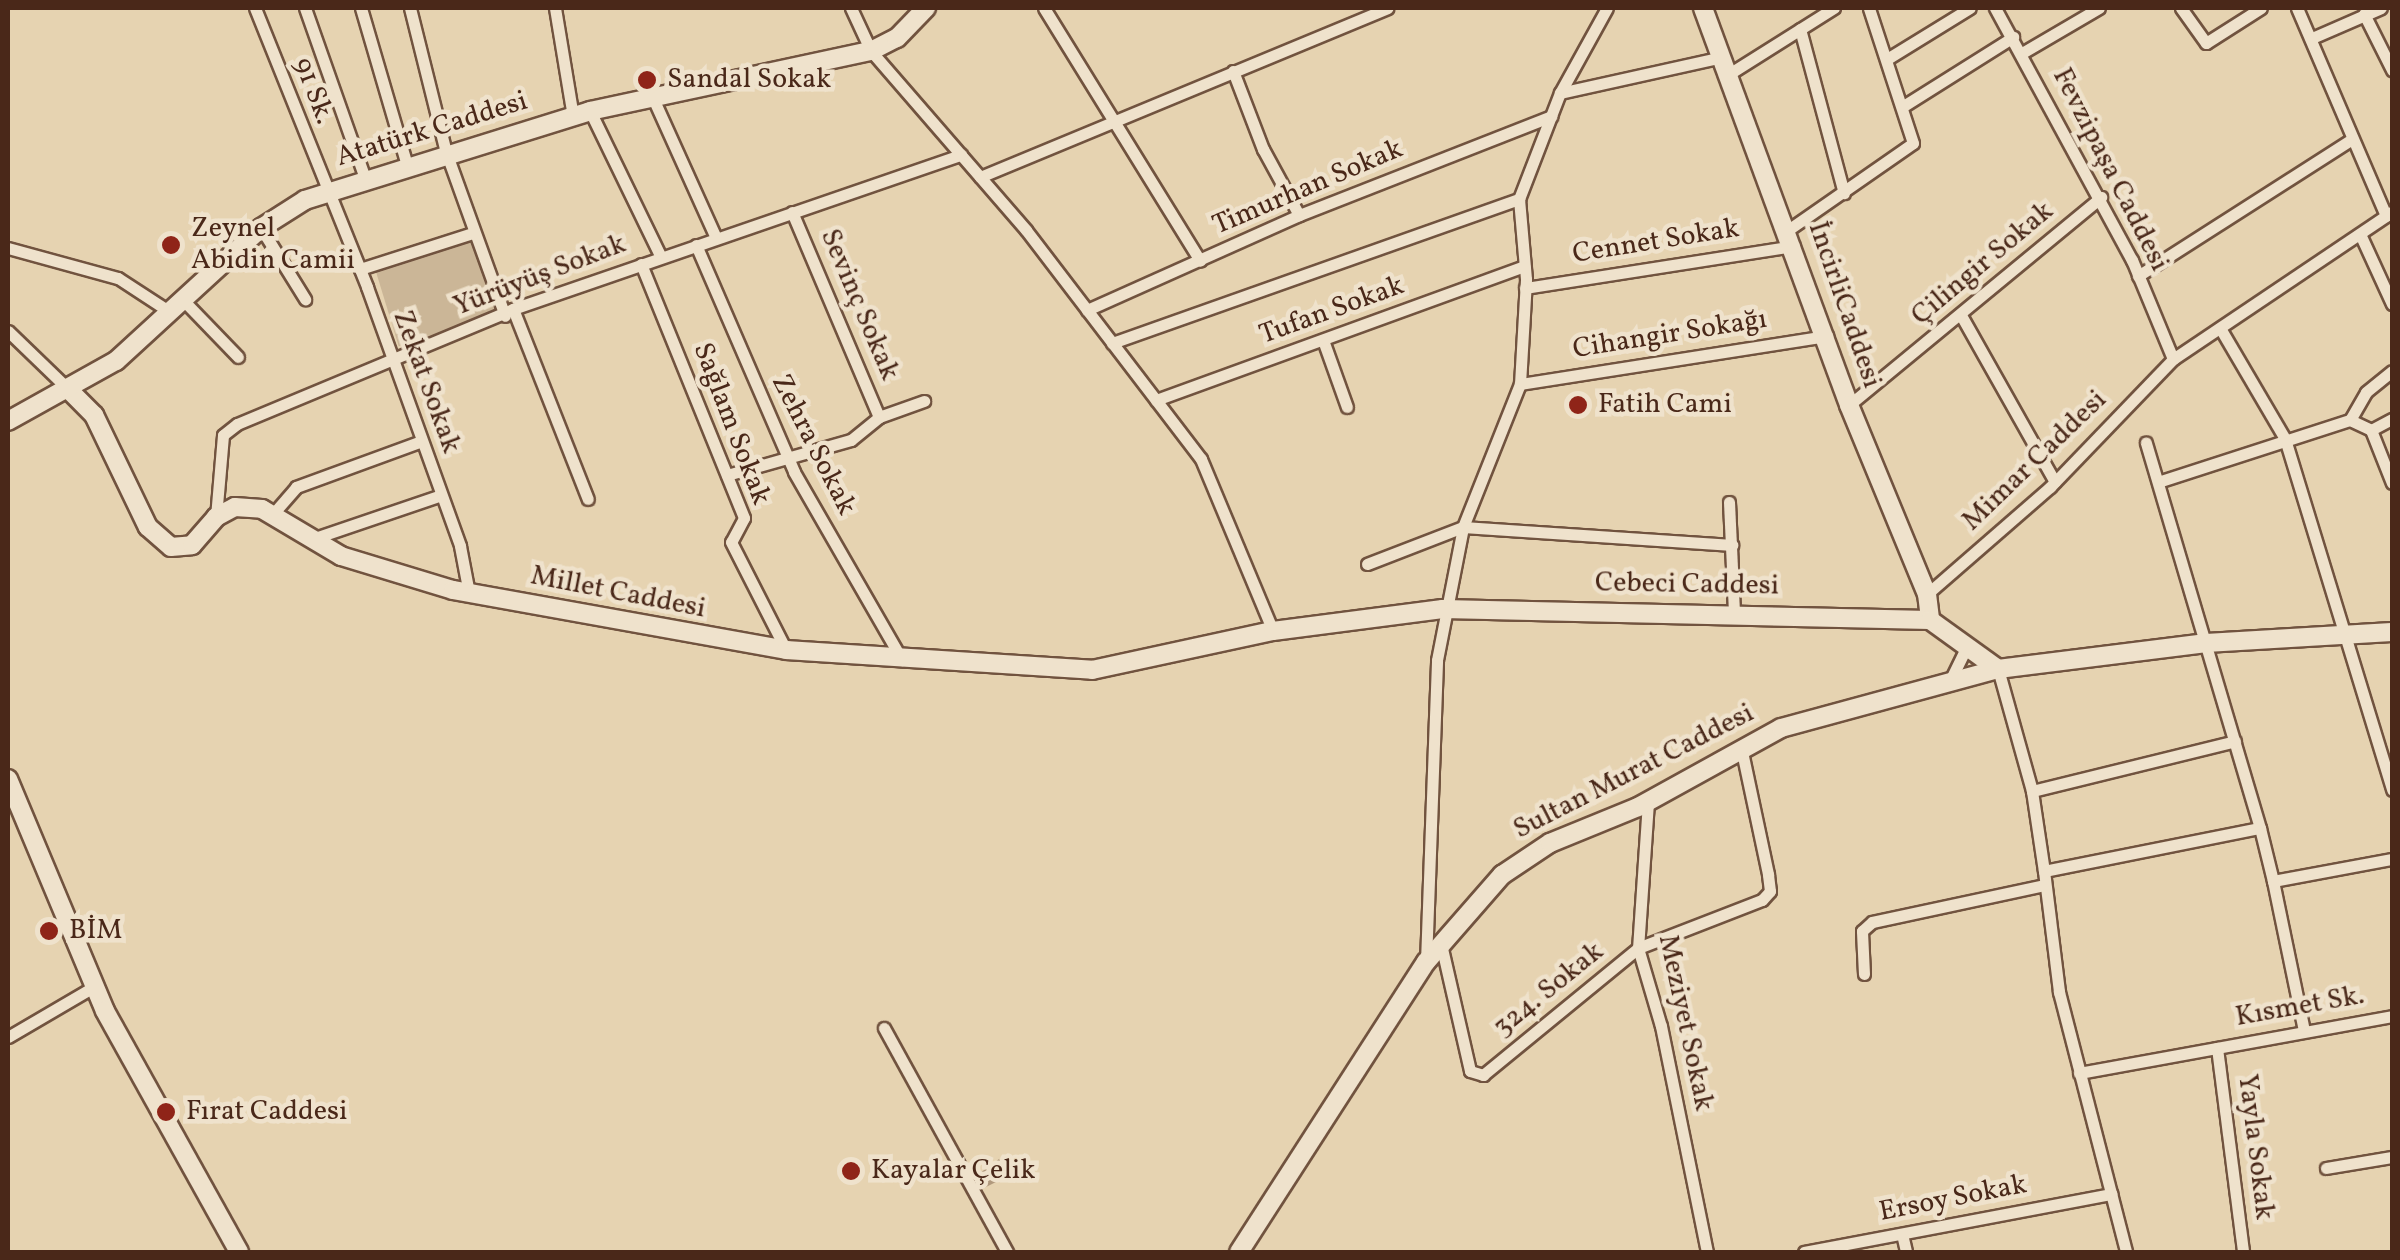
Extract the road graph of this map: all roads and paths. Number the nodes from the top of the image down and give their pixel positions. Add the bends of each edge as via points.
1 (255, 8) edge
2 (305, 8) edge
3 (360, 8) edge
4 (410, 8) edge
5 (555, 8) edge
6 (851, 8) edge
7 (926, 8) edge
8 (1044, 8) edge
9 (1387, 8) edge
10 (1608, 8) edge
11 (1704, 8) edge
12 (1834, 8) edge
13 (1868, 8) edge
14 (1970, 8) edge
15 (1995, 8) edge
16 (2099, 8) edge
17 (2182, 8) edge
18 (2261, 8) edge
19 (2297, 8) edge
20 (2381, 8) edge
21 (2364, 14) junction
22 (1800, 29) junction
23 (2013, 37) junction
24 (2312, 38) junction
25 (872, 50) junction
26 (2022, 53) junction
27 (1887, 58) junction
28 (1726, 66) junction
29 (1234, 70) junction
30 (2392, 70) edge
31 (1560, 93) junction
32 (652, 96) junction
33 (1904, 105) junction
34 (582, 114) junction
35 (1551, 116) junction
36 (1116, 120) junction
37 (2352, 139) junction
38 (446, 152) junction
39 (961, 155) junction
40 (406, 166) junction
41 (980, 177) junction
42 (365, 178) junction
43 (327, 191) junction
44 (1844, 193) junction
45 (2101, 197) junction
46 (1518, 198) junction
47 (792, 212) junction
48 (2389, 214) edge
49 (1298, 215) junction
50 (261, 228) junction
51 (473, 233) junction
52 (2360, 234) junction
53 (716, 238) junction
54 (1791, 238) junction
55 (696, 245) junction
56 (8, 248) edge
57 (661, 257) junction
58 (1200, 261) junction
59 (641, 264) junction
60 (1524, 266) junction
61 (360, 268) junction
62 (2138, 276) junction
63 (1525, 288) junction
64 (305, 299) dead end
65 (2392, 304) edge
66 (176, 306) junction
67 (1087, 310) junction
68 (509, 313) junction
69 (1962, 318) junction
70 (2220, 328) junction
71 (8, 331) edge
72 (1829, 336) junction
73 (1323, 340) junction
74 (1112, 343) junction
75 (238, 357) dead end
76 (388, 359) junction
77 (2172, 359) junction
78 (2392, 371) edge
79 (1520, 384) junction
80 (70, 390) junction
81 (1156, 400) junction
82 (924, 401) dead end
83 (1849, 406) junction
84 (1347, 407) dead end
85 (880, 417) junction
86 (2392, 419) edge
87 (2350, 420) junction
88 (8, 421) edge
89 (2371, 430) junction
90 (2285, 439) junction
91 (418, 442) junction
92 (2146, 442) dead end
93 (788, 459) junction
94 (727, 475) junction
95 (2162, 481) junction
96 (2055, 482) junction
97 (2392, 483) edge
98 (441, 494) junction
99 (588, 498) dead end
100 (1729, 502) dead end
101 (272, 515) junction
102 (216, 517) junction
103 (1463, 527) junction
104 (312, 539) junction
105 (1732, 545) junction
106 (1367, 564) dead end
107 (468, 592) junction
108 (1927, 594) junction
109 (1443, 609) junction
110 (1734, 612) junction
111 (1930, 620) junction
112 (1273, 630) junction
113 (2392, 632) edge
114 (2342, 638) junction
115 (2206, 644) junction
116 (786, 650) junction
117 (1966, 650) junction
118 (902, 660) junction
119 (1998, 669) junction
120 (1949, 683) junction
121 (2235, 741) junction
122 (1741, 747) junction
123 (8, 778) edge
124 (2392, 790) edge
125 (2032, 791) junction
126 (1648, 802) junction
127 (2260, 828) junction
128 (2392, 859) edge
129 (2044, 871) junction
130 (2273, 881) junction
131 (2045, 885) junction
132 (1441, 944) junction
133 (1638, 948) junction
134 (1426, 962) junction
135 (1864, 974) dead end
136 (95, 986) junction
137 (2392, 1016) edge
138 (884, 1028) dead end
139 (2304, 1031) junction
140 (8, 1036) edge
141 (2217, 1048) junction
142 (2079, 1073) junction
143 (2392, 1157) edge
144 (2326, 1168) dead end
145 (2112, 1194) junction
146 (1902, 1234) junction
147 (239, 1252) edge
148 (1007, 1252) edge
149 (1239, 1252) edge
150 (1707, 1252) edge
151 (1804, 1252) edge
152 (1906, 1252) edge
153 (2126, 1252) edge
154 (2243, 1252) edge

1 - 43 street, 91 Sk.
2 - 42 street
3 - 40 street
4 - 38 street
5 - 34 street
6 - 25 street
7 - 25 street, Atatürk Caddesi via 897,38
8 - 36 street
9 - 29 street
10 - 31 street
11 - 28 street, İncirliCaddesi
12 - 22 street
13 - 27 street
14 - 27 street
15 - 23 street, Fevzipaşa Caddesi
16 - 26 street
17 - 18 street via 2206,43
19 - 24 street
20 - 21 street
21 - 24 street
21 - 30 street
22 - 28 street
22 - 44 street
23 - 26 street, Fevzipaşa Caddesi
23 - 33 street
24 - 37 street
25 - 32 street, Atatürk Caddesi
25 - 39 street
26 - 45 street, Fevzipaşa Caddesi
27 - 33 street
28 - 31 street
28 - 54 street, İncirliCaddesi
29 - 36 street
29 - 49 street via 1263,150
31 - 35 street
32 - 34 street, Atatürk Caddesi
32 - 53 street
33 - 44 street via 1914,135 1908,150
34 - 38 street, Atatürk Caddesi
34 - 57 street
35 - 46 street
35 - 49 street, Timurhan Sokak
36 - 41 street
36 - 58 street
37 - 48 street
37 - 62 street
38 - 40 street, Atatürk Caddesi
38 - 51 street
39 - 41 street
39 - 47 street, Yürüyüş Sokak
40 - 42 street, Atatürk Caddesi
41 - 67 street
42 - 43 street, Atatürk Caddesi
43 - 50 street, Atatürk Caddesi
43 - 61 street, Zekat Sokak
44 - 54 street
45 - 62 street, Fevzipaşa Caddesi
45 - 69 street, Çilingir Sokak
46 - 60 street
46 - 74 street
47 - 53 street, Yürüyüş Sokak
47 - 85 street, Sevinç Sokak
48 - 52 street
49 - 58 street, Timurhan Sokak
50 - 64 street
50 - 66 street, Atatürk Caddesi
51 - 61 street
51 - 68 street
52 - 65 street
52 - 70 street
53 - 55 street, Yürüyüş Sokak
54 - 63 street, Cennet Sokak
54 - 72 street, İncirliCaddesi
55 - 57 street, Yürüyüş Sokak
55 - 93 street, Zehra Sokak
56 - 66 street via 118,278
57 - 59 street, Yürüyüş Sokak
58 - 67 street, Timurhan Sokak
59 - 68 street, Yürüyüş Sokak
59 - 94 street, Sağlam Sokak
60 - 63 street
60 - 73 street, Tufan Sokak
61 - 76 street, Zekat Sokak
62 - 77 street, Fevzipaşa Caddesi
63 - 79 street
66 - 75 street
66 - 80 street, Atatürk Caddesi via 116,360
67 - 74 street
68 - 76 street, Yürüyüş Sokak
68 - 99 street
69 - 83 street, Çilingir Sokak
69 - 96 street
70 - 77 street, Mimar Caddesi
70 - 90 street
71 - 80 street
72 - 79 street, Cihangir Sokağı
72 - 83 street, İncirliCaddesi
73 - 81 street, Tufan Sokak
73 - 84 street
74 - 81 street
76 - 91 street, Zekat Sokak
76 - 102 street, Yürüyüş Sokak via 222,435
77 - 96 street, Mimar Caddesi
78 - 87 street via 2366,392
79 - 103 street
80 - 88 street, Atatürk Caddesi
80 - 102 street via 94,415 148,527 170,547 192,545
81 - 112 street via 1201,460
82 - 85 street
83 - 108 street, İncirliCaddesi
85 - 93 street via 851,440
86 - 89 street
87 - 89 street
87 - 90 street
89 - 97 street
90 - 95 street
90 - 114 street
91 - 98 street, Zekat Sokak
91 - 101 street via 296,487
92 - 95 street
93 - 94 street
93 - 118 street, Zehra Sokak
94 - 116 street, Sağlam Sokak via 744,518 731,542
95 - 115 street
96 - 108 street, Mimar Caddesi
98 - 104 street
98 - 107 street, Zekat Sokak
100 - 105 street
101 - 102 street, Millet Caddesi via 234,507
101 - 104 street, Millet Caddesi
103 - 105 street
103 - 106 street
103 - 109 street
104 - 107 street, Millet Caddesi via 341,556
105 - 110 street
107 - 116 street, Millet Caddesi
108 - 111 street, İncirliCaddesi
109 - 110 street, Cebeci Caddesi
109 - 112 street, Cebeci Caddesi
109 - 134 street
110 - 111 street, Cebeci Caddesi
111 - 117 street
112 - 118 street, Millet Caddesi via 1092,670
113 - 114 street
114 - 115 street
114 - 124 street
115 - 119 street
115 - 121 street
116 - 118 street, Millet Caddesi
117 - 119 street
117 - 120 street
119 - 120 street, Sultan Murat Caddesi
119 - 125 street
120 - 122 street, Sultan Murat Caddesi via 1823,714
121 - 125 street
121 - 127 street
122 - 126 street, Sultan Murat Caddesi
122 - 133 street, 324. Sokak via 1770,890 1762,900
123 - 136 street
125 - 129 street
126 - 132 street, Sultan Murat Caddesi via 1520,860
126 - 133 street, Meziyet Sokak
127 - 129 street
127 - 130 street
128 - 130 street
129 - 131 street
130 - 139 street
131 - 135 street via 1872,922 1862,932
131 - 142 street via 2049,936
132 - 133 street, 324. Sokak via 1474,1076 1491,1070
132 - 134 street, Sultan Murat Caddesi
133 - 150 street, Meziyet Sokak
134 - 149 street, Sultan Murat Caddesi
136 - 140 street
136 - 147 street
137 - 139 street, Kısmet Sk.
138 - 148 street
139 - 141 street, Kısmet Sk.
141 - 142 street, Kısmet Sk.
141 - 154 street, Yayla Sokak
142 - 145 street
143 - 144 street
145 - 146 street, Ersoy Sokak
145 - 153 street
146 - 151 street, Ersoy Sokak
146 - 152 street

